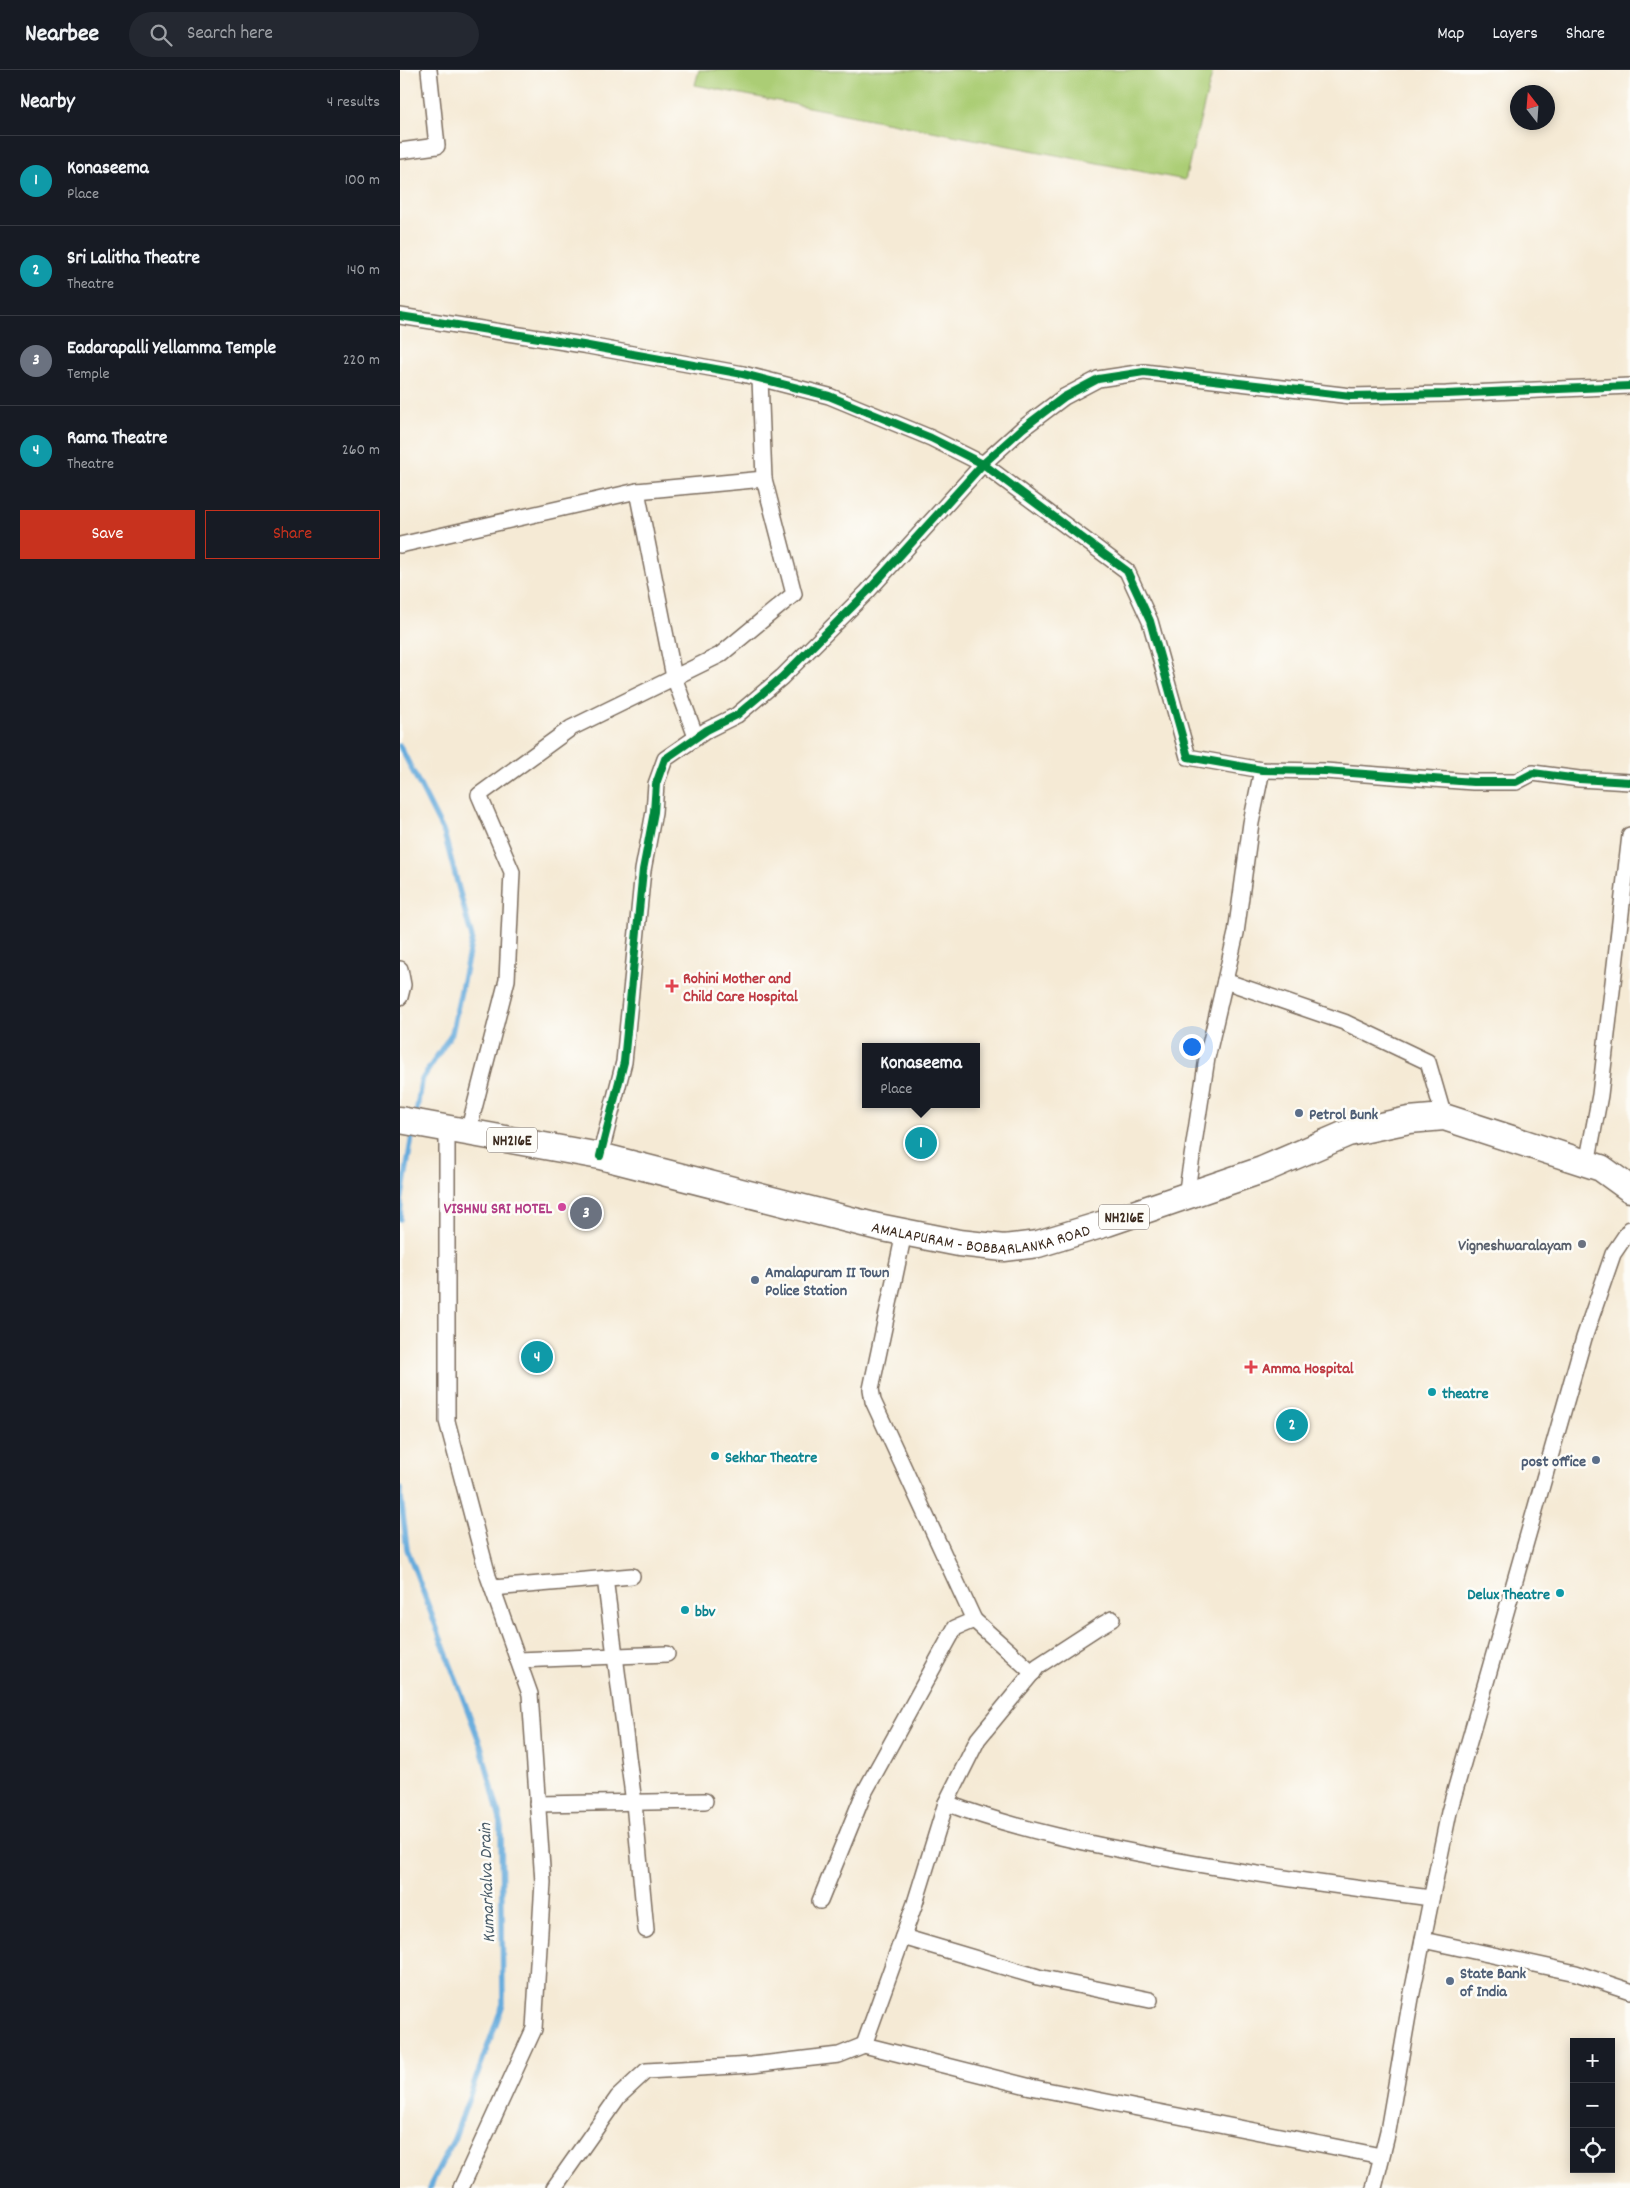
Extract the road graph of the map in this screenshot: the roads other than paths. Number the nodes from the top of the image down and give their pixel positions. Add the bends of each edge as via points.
1 (429, 70) edge
2 (400, 151) edge
3 (400, 316) edge
4 (760, 379) junction
5 (1630, 386) edge
6 (983, 464) junction
7 (764, 479) junction
8 (637, 491) junction
9 (400, 545) edge
10 (674, 677) junction
11 (696, 737) junction
12 (1262, 770) junction
13 (1630, 782) edge
14 (1630, 835) edge
15 (400, 969) edge
16 (1225, 981) junction
17 (400, 997) edge
18 (1444, 1117) junction
19 (429, 1126) edge
20 (600, 1156) junction
21 (1587, 1164) junction
22 (1630, 1189) edge
23 (1186, 1196) junction
24 (1630, 1229) edge
25 (904, 1233) junction
26 (632, 1576) dead end
27 (605, 1578) junction
28 (492, 1588) junction
29 (974, 1620) junction
30 (1112, 1620) dead end
31 (667, 1654) dead end
32 (615, 1656) junction
33 (518, 1660) junction
34 (1033, 1673) junction
35 (705, 1801) dead end
36 (634, 1803) junction
37 (946, 1803) junction
38 (537, 1804) junction
39 (1431, 1898) junction
40 (820, 1902) dead end
41 (646, 1930) dead end
42 (903, 1937) junction
43 (1422, 1940) junction
44 (1630, 1991) edge
45 (1150, 2000) dead end
46 (864, 2045) junction
47 (1381, 2156) junction
48 (461, 2188) edge
49 (554, 2188) edge
50 (1374, 2188) edge

1 - 2 street via 437,146
3 - 4 street via 583,345
4 - 6 street via 829,396 931,438
4 - 7 street
5 - 6 street via 1351,396 1144,372 1098,378 1064,397
6 - 11 street via 867,592 782,677 737,715
6 - 12 street via 1127,571 1150,621 1188,757
7 - 8 street
7 - 10 street via 794,594 720,654
8 - 9 street
8 - 10 street
10 - 11 street
10 - 19 street via 571,728 479,794 512,872 507,980
11 - 20 street via 665,759 656,784 643,870 624,1062
12 - 13 street via 1507,782 1524,779 1533,772
12 - 16 street via 1236,933
14 - 21 street via 1600,1095
15 - 17 street via 403,985
16 - 18 street via 1344,1022 1428,1062
16 - 23 street via 1207,1058
18 - 21 highway, AMALAPURAM - BOBBARLANKA ROAD / NH216E
18 - 23 highway, AMALAPURAM - BOBBARLANKA ROAD / NH216E via 1409,1120 1348,1133 1262,1170
19 - 20 highway, AMALAPURAM - BOBBARLANKA ROAD / NH216E
19 - 28 street via 447,1421
20 - 25 highway, AMALAPURAM - BOBBARLANKA ROAD / NH216E
21 - 22 highway, AMALAPURAM - BOBBARLANKA ROAD / NH216E via 1601,1168
23 - 25 highway, AMALAPURAM - BOBBARLANKA ROAD / NH216E via 1038,1244 1004,1248
24 - 39 street via 1613,1254 1581,1347 1449,1812
25 - 29 street via 871,1389 873,1401
26 - 27 street
27 - 28 street
27 - 32 street
28 - 33 street
29 - 34 street
29 - 40 street via 955,1628 868,1785
30 - 34 street via 1038,1666
31 - 32 street
32 - 33 street
32 - 36 street
33 - 38 street via 530,1694
34 - 37 street via 978,1739
35 - 36 street
36 - 38 street
36 - 41 street
37 - 39 street via 998,1821 1129,1852 1249,1873
37 - 42 street
38 - 48 street via 543,1882 534,2029
39 - 43 street
42 - 45 street via 1038,1977
42 - 46 street
43 - 44 street via 1576,1973
43 - 47 street
46 - 47 street via 1030,2087
46 - 49 street via 839,2055 646,2072 618,2098
47 - 50 street

